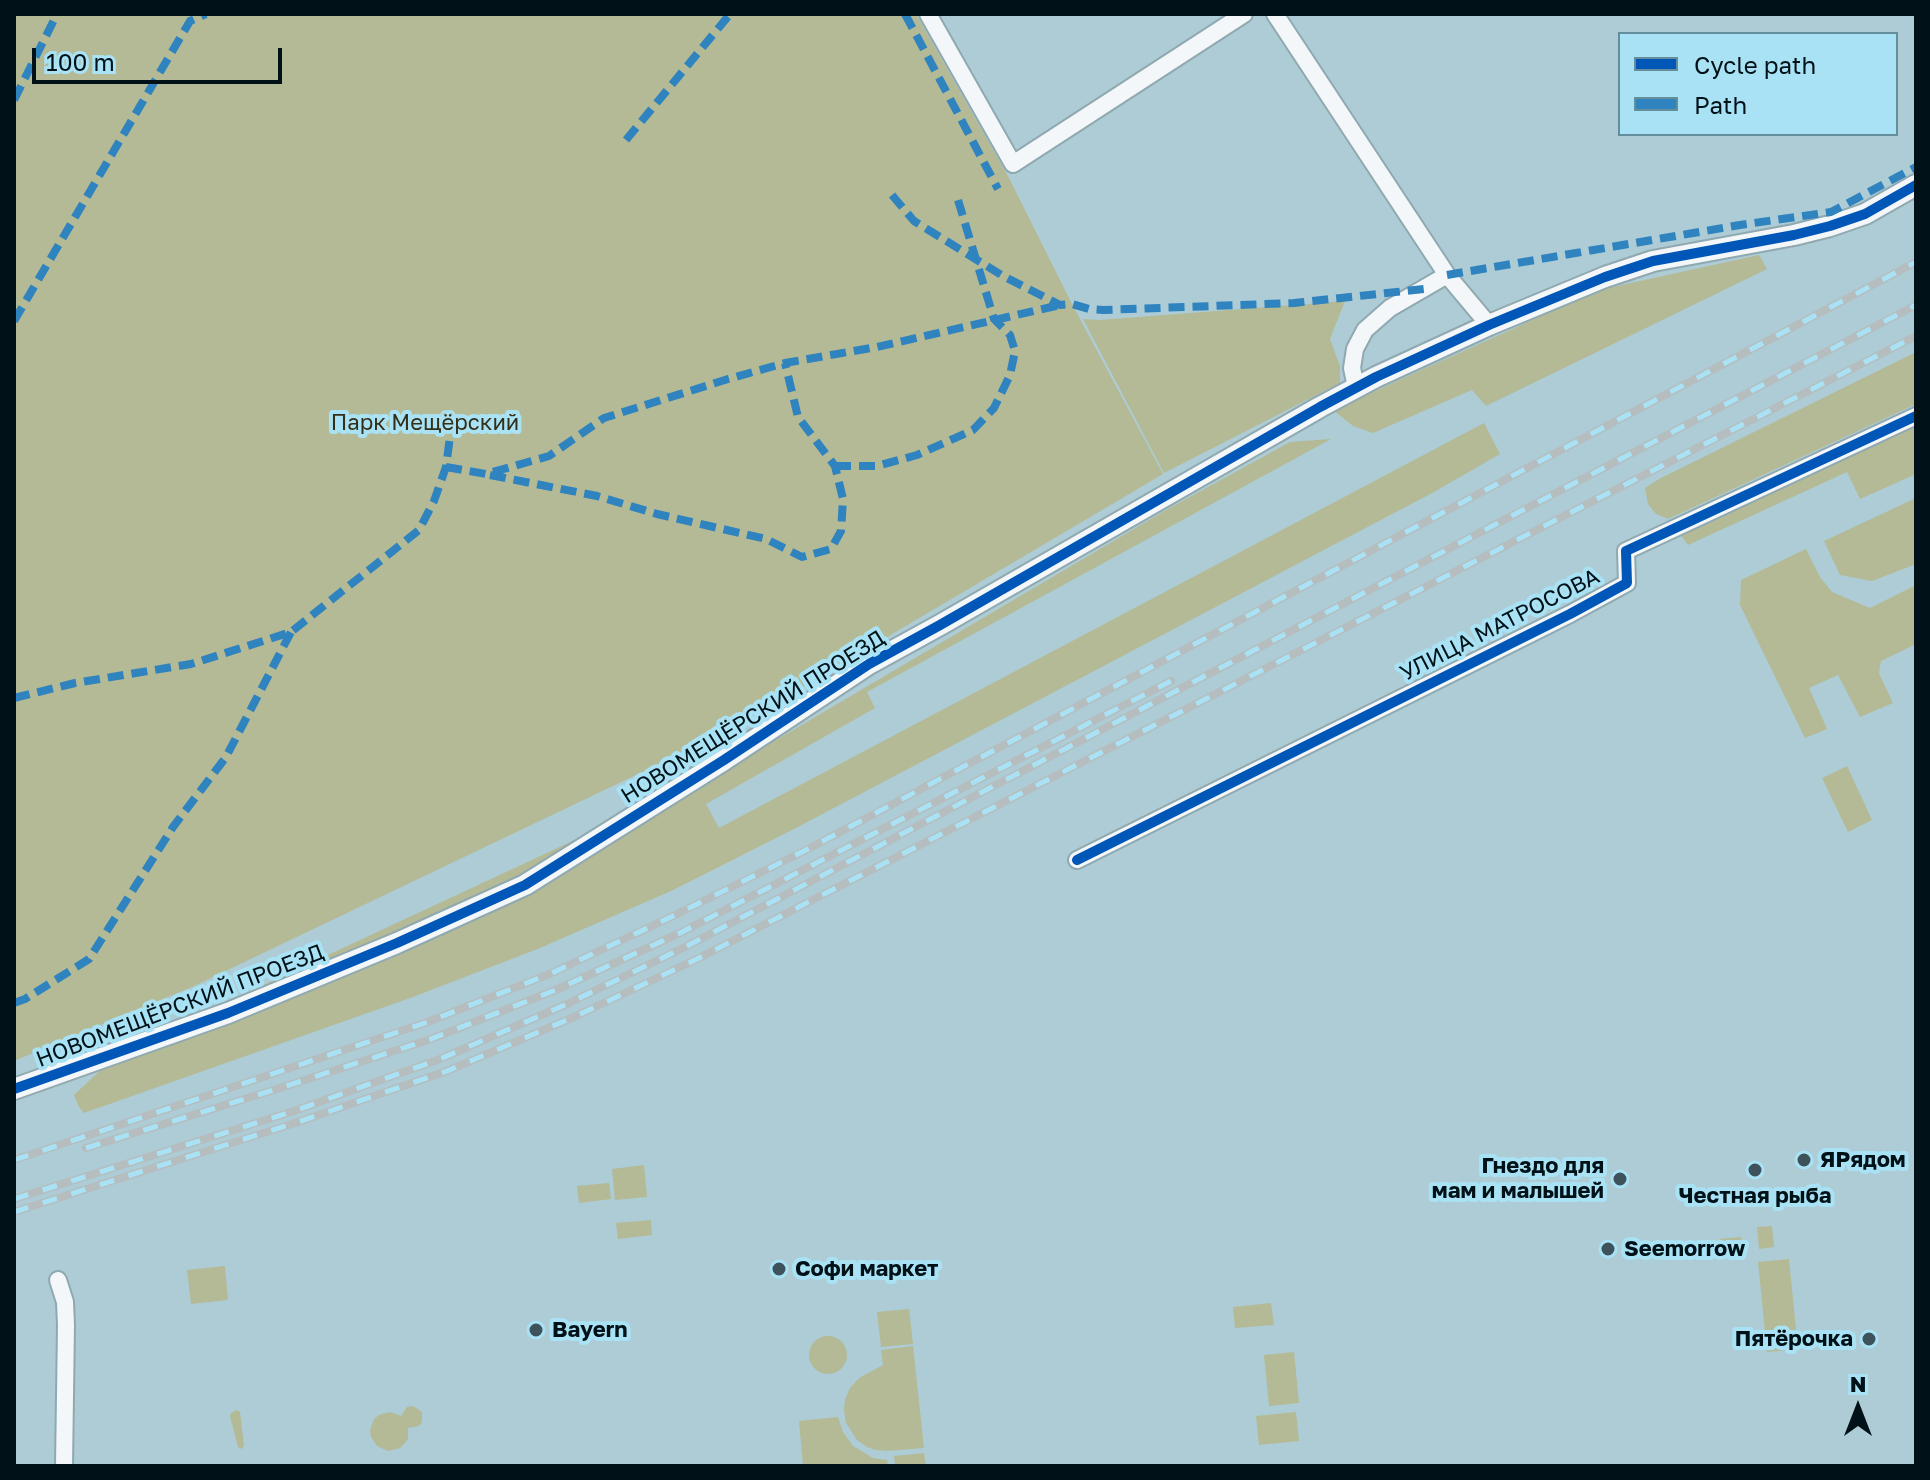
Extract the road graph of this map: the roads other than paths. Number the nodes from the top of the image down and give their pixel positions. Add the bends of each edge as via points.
1 (928, 14) edge
2 (1244, 14) edge
3 (1275, 14) edge
4 (1916, 185) edge
5 (1447, 275) junction
6 (1489, 325) junction
7 (1356, 387) junction
8 (1916, 416) edge
9 (1077, 860) dead end
10 (14, 1089) edge
11 (58, 1280) dead end
12 (64, 1466) edge

1 - 2 street via 1013,164
3 - 5 street
4 - 6 street, НОВОМЕЩЁРСКИЙ ПРОЕЗД via 1842,223 1653,261
5 - 6 street
5 - 7 street via 1390,308 1365,330 1355,349
6 - 7 street, НОВОМЕЩЁРСКИЙ ПРОЕЗД
7 - 10 street, НОВОМЕЩЁРСКИЙ ПРОЕЗД via 869,664 525,885 228,1013
8 - 9 street, УЛИЦА МАТРОСОВА via 1626,551 1627,583
11 - 12 street via 66,1325

